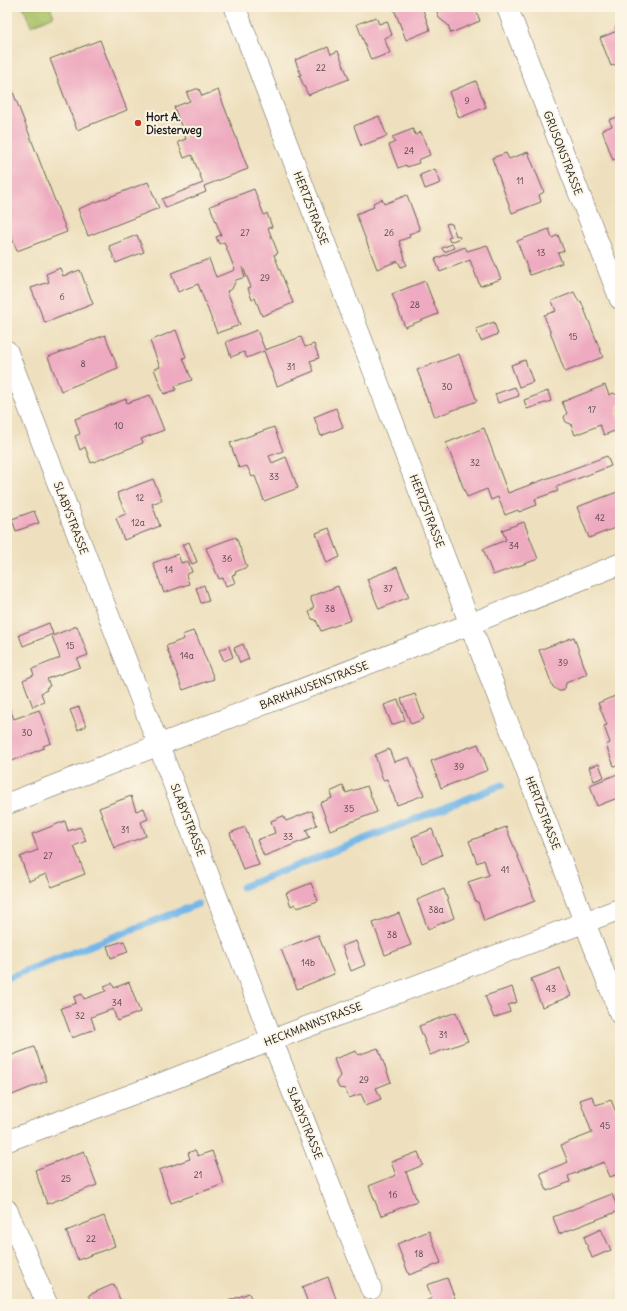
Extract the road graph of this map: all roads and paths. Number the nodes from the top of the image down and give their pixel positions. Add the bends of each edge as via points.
1 (235, 7) edge
2 (507, 7) edge
3 (620, 299) edge
4 (7, 351) edge
5 (620, 564) edge
6 (470, 624) junction
7 (159, 745) junction
8 (7, 804) edge
9 (620, 908) edge
10 (585, 922) junction
11 (620, 1014) edge
12 (272, 1040) junction
13 (7, 1141) edge
14 (7, 1210) edge
15 (371, 1289) dead end
16 (47, 1304) edge

1 - 6 street, HERTZSTRASSE
2 - 3 street, GRUSONSTRASSE
4 - 7 street, SLABYSTRASSE
5 - 6 street, BARKHAUSENSTRASSE
6 - 7 street, BARKHAUSENSTRASSE
6 - 10 street, HERTZSTRASSE
7 - 8 street, BARKHAUSENSTRASSE
7 - 12 street, SLABYSTRASSE
9 - 10 street, HECKMANNSTRASSE
10 - 11 street, HERTZSTRASSE
10 - 12 street, HECKMANNSTRASSE
12 - 13 street, HECKMANNSTRASSE
12 - 15 street, SLABYSTRASSE
14 - 16 street

